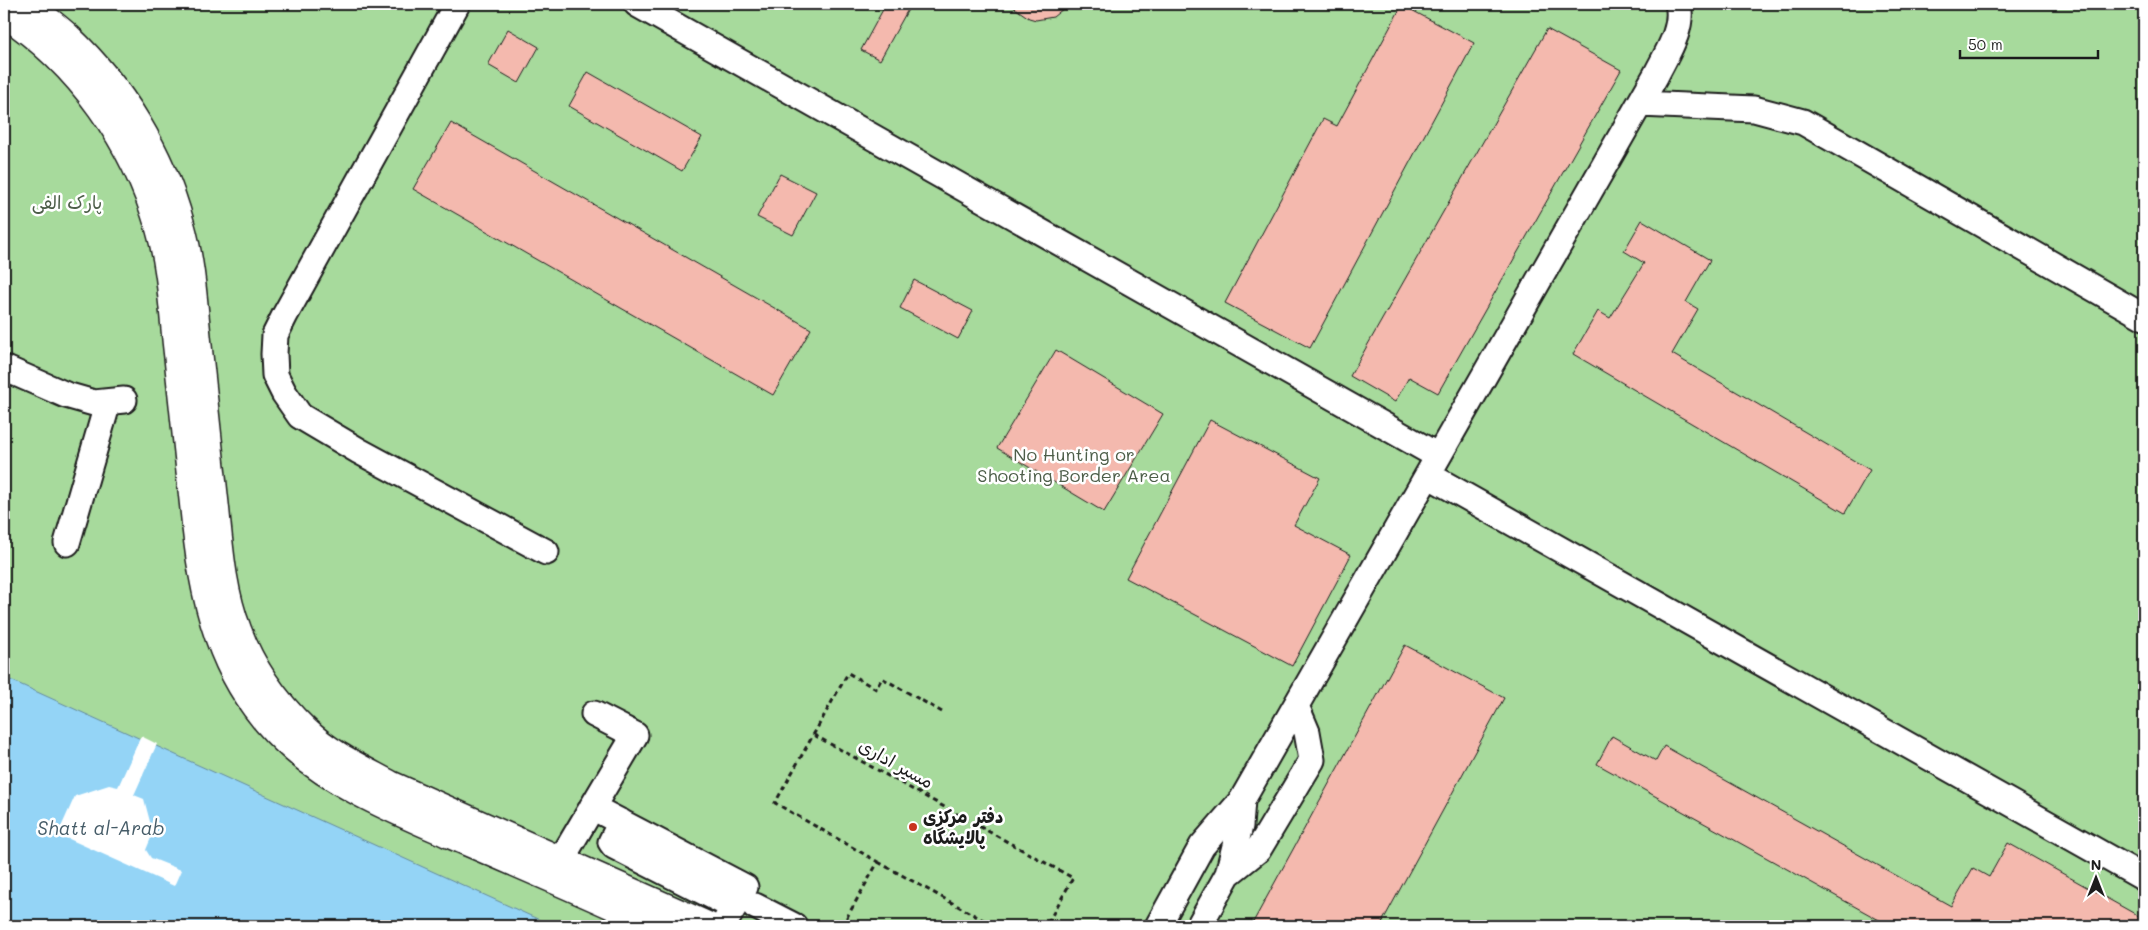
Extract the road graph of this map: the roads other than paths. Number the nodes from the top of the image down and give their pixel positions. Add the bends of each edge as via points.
1 (26, 4) edge
2 (457, 4) edge
3 (636, 4) edge
4 (1678, 4) edge
5 (4, 13) edge
6 (1640, 104) junction
7 (2144, 317) edge
8 (4, 368) edge
9 (1433, 466) junction
10 (67, 543) dead end
11 (546, 552) dead end
12 (1296, 706) junction
13 (594, 714) dead end
14 (1242, 800) junction
15 (592, 807) junction
16 (561, 860) junction
17 (1228, 874) junction
18 (2144, 878) edge
19 (737, 913) edge
20 (1161, 920) edge
21 (659, 926) edge
22 (706, 926) edge
23 (794, 926) edge
24 (1191, 926) edge
25 (1199, 926) edge

1 - 16 main road via 68,38 107,80 139,125 161,171 180,224 191,277 225,586 237,630 257,672 280,705 307,733 341,758 390,785
2 - 11 street via 275,335 275,375 300,416 359,452
3 - 9 street
4 - 6 street via 1681,14 1673,41
5 - 21 main road via 54,53 91,93 122,136 161,229 171,280 205,590 218,637 240,683 264,718 293,748 330,775 381,803
6 - 7 street via 1754,109 1803,122
6 - 9 street
8 - 10 street via 94,404 116,401
9 - 12 street
9 - 18 street
12 - 14 street
12 - 17 street via 1307,732 1312,760 1258,850
13 - 15 street via 635,735
14 - 17 street via 1240,826
14 - 20 street via 1202,846
15 - 16 street
15 - 19 street via 745,887
16 - 22 main road
17 - 25 street
19 - 23 street
20 - 24 street

